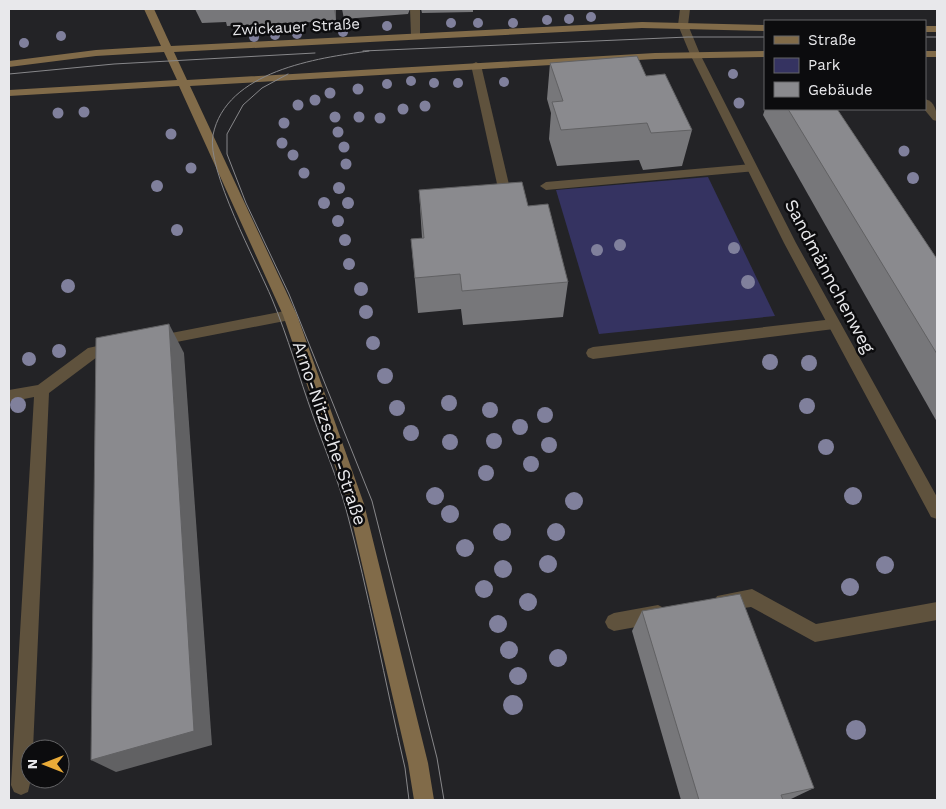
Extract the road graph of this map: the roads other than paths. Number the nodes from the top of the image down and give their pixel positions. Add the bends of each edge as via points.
1 (149, 9) edge
2 (415, 9) edge
3 (685, 9) edge
4 (683, 25) junction
5 (764, 28) edge
6 (416, 35) junction
7 (170, 49) junction
8 (695, 54) junction
9 (764, 54) edge
10 (9, 64) edge
11 (476, 65) junction
12 (184, 82) junction
13 (9, 93) edge
14 (926, 103) edge
15 (937, 118) edge
16 (752, 168) junction
17 (546, 186) dead end
18 (505, 193) edge
19 (290, 315) junction
20 (834, 324) junction
21 (593, 353) dead end
22 (42, 390) junction
23 (9, 396) edge
24 (937, 512) edge
25 (703, 606) edge
26 (676, 610) edge
27 (937, 611) edge
28 (614, 622) dead end
29 (23, 739) edge
30 (424, 800) edge

1 - 7 main road, Arno-Nitzsche-Straße
2 - 6 street
3 - 4 street
4 - 5 main road, Zwickauer Straße
4 - 6 main road, Zwickauer Straße
4 - 8 street, Sandmännchenweg
6 - 7 main road, Zwickauer Straße
7 - 10 main road, Zwickauer Straße via 96,53
7 - 12 main road, Arno-Nitzsche-Straße
8 - 9 main road
8 - 11 main road
8 - 16 street, Sandmännchenweg
11 - 12 main road
11 - 18 street
12 - 13 main road
12 - 19 main road, Arno-Nitzsche-Straße
14 - 15 street
16 - 17 street
16 - 20 street, Sandmännchenweg
19 - 22 street via 93,352
19 - 30 main road, Arno-Nitzsche-Straße via 356,504
20 - 21 street
20 - 24 street, Sandmännchenweg
22 - 23 street
22 - 29 street
25 - 27 street via 752,598 815,633
26 - 28 street

